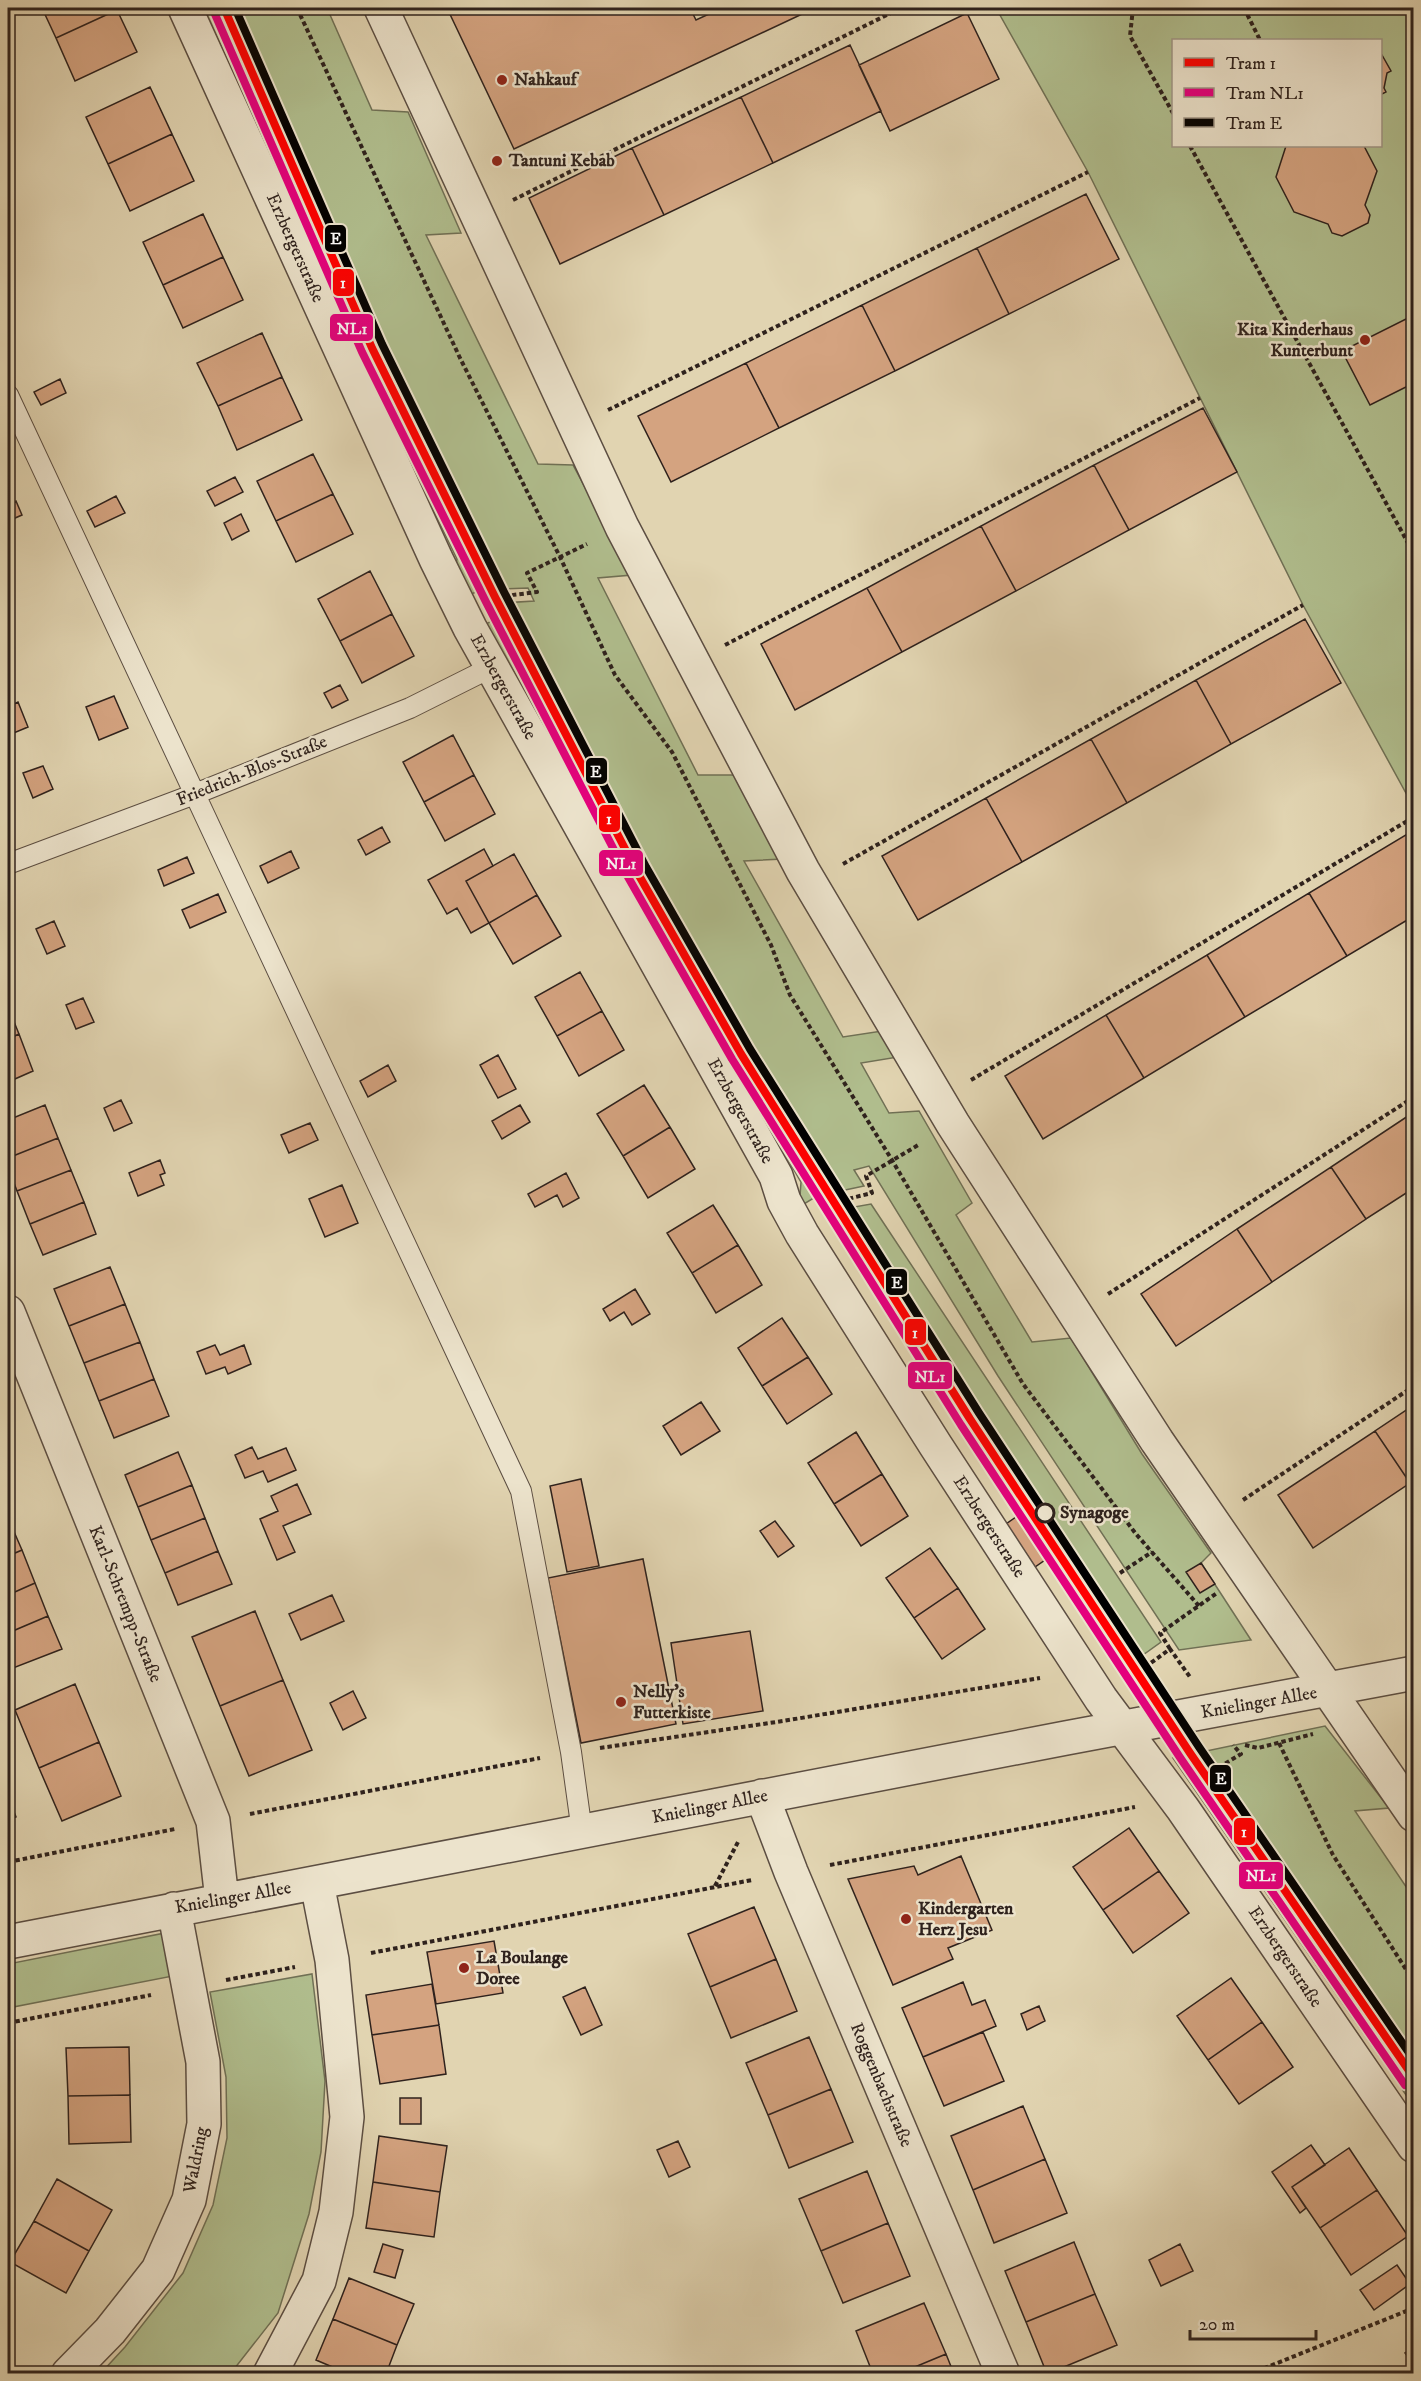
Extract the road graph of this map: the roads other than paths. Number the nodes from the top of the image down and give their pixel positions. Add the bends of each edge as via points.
1 (185, 8) edge
2 (381, 8) edge
3 (8, 395) edge
4 (492, 668) junction
5 (195, 794) junction
6 (8, 864) edge
7 (8, 1312) edge
8 (1413, 1673) edge
9 (1328, 1691) junction
10 (1122, 1728) junction
11 (762, 1796) junction
12 (1413, 1815) edge
13 (582, 1832) junction
14 (318, 1883) junction
15 (222, 1900) junction
16 (174, 1909) junction
17 (8, 1942) edge
18 (1413, 2146) edge
19 (68, 2373) edge
20 (270, 2373) edge
21 (1003, 2373) edge

1 - 4 street, Erzbergerstraße via 441,569
2 - 9 street via 622,527 803,871 953,1124 1157,1441
3 - 5 lane
4 - 5 lane, Friedrich-Blos-Straße via 410,708
4 - 10 street, Erzbergerstraße via 776,1176 802,1234
5 - 6 lane, Friedrich-Blos-Straße
5 - 13 lane via 521,1491 571,1752
7 - 15 street, Karl-Schrempp-Straße via 213,1821
8 - 9 street, Knielinger Allee
9 - 10 street, Knielinger Allee
9 - 12 street
10 - 11 street, Knielinger Allee
10 - 18 street, Erzbergerstraße via 1183,1809
11 - 13 street, Knielinger Allee
11 - 21 street, Roggenbachstraße
13 - 14 street, Knielinger Allee
14 - 15 street, Knielinger Allee
14 - 20 street via 332,1960 347,2117 336,2212 319,2281
15 - 16 street, Knielinger Allee
16 - 17 street, Knielinger Allee
16 - 19 street, Waldring via 203,2062 204,2124 189,2200 158,2270 110,2331

